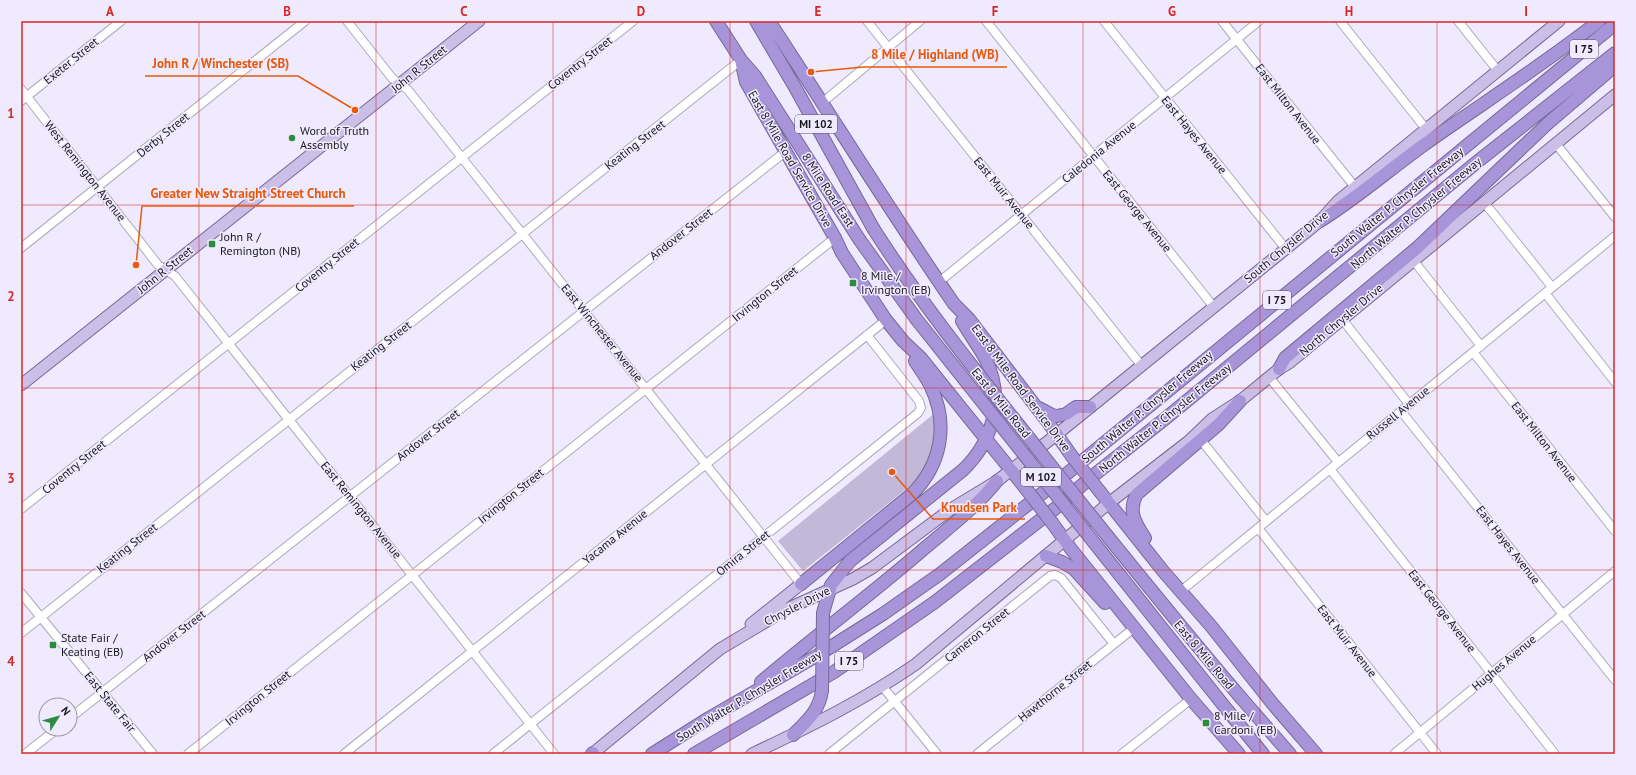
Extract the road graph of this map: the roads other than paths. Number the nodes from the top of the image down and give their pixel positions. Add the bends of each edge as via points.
1 (121, 21) edge
2 (305, 21) edge
3 (347, 21) edge
4 (479, 21) edge
5 (633, 21) edge
6 (716, 21) edge
7 (756, 21) edge
8 (769, 21) edge
9 (867, 21) edge
10 (920, 21) edge
11 (986, 21) edge
12 (1104, 21) edge
13 (1222, 21) edge
14 (1259, 21) edge
15 (1340, 21) edge
16 (1458, 21) edge
17 (1559, 21) edge
18 (1599, 21) edge
19 (1615, 24) edge
20 (1237, 39) junction
21 (889, 48) junction
22 (1615, 53) edge
23 (741, 60) junction
24 (1615, 66) edge
25 (1498, 71) junction
26 (400, 84) junction
27 (21, 89) edge
28 (1615, 95) edge
29 (1165, 98) junction
30 (24, 99) edge
31 (823, 102) junction
32 (1426, 129) junction
33 (1556, 144) junction
34 (785, 152) junction
35 (1094, 156) junction
36 (462, 157) junction
37 (98, 187) junction
38 (1355, 188) junction
39 (1484, 202) junction
40 (1022, 215) junction
41 (1615, 217) edge
42 (1320, 220) junction
43 (873, 228) joint
44 (523, 234) junction
45 (1615, 236) edge
46 (835, 238) junction
47 (859, 239) joint
48 (21, 248) edge
49 (1285, 248) junction
50 (1413, 260) junction
51 (165, 270) junction
52 (939, 282) junction
53 (1552, 287) junction
54 (1545, 293) junction
55 (954, 304) junction
56 (1213, 306) junction
57 (584, 311) junction
58 (1342, 319) junction
59 (886, 320) junction
60 (867, 336) junction
61 (900, 338) junction
62 (228, 344) junction
63 (1481, 346) junction
64 (1473, 352) junction
65 (1141, 365) junction
66 (1274, 373) junction
67 (1615, 382) edge
68 (21, 386) edge
69 (646, 388) junction
70 (1240, 402) joint
71 (1409, 404) junction
72 (1035, 406) junction
73 (1090, 407) junction
74 (1401, 411) junction
75 (289, 419) junction
76 (1056, 435) junction
77 (986, 439) junction
78 (1195, 440) junction
79 (1338, 462) junction
80 (706, 464) junction
81 (1330, 469) junction
82 (1010, 470) junction
83 (997, 481) junction
84 (350, 496) junction
85 (1109, 504) junction
86 (21, 510) edge
87 (1266, 521) junction
88 (1258, 528) junction
89 (1615, 531) edge
90 (764, 537) junction
91 (1065, 540) junction
92 (1046, 556) junction
93 (1163, 571) junction
94 (1615, 571) edge
95 (413, 575) junction
96 (801, 584) junction
97 (829, 590) junction
98 (1181, 591) junction
99 (21, 593) edge
100 (1563, 614) junction
101 (40, 616) junction
102 (1134, 628) junction
103 (21, 632) edge
104 (1114, 644) junction
105 (720, 649) junction
106 (473, 651) junction
107 (1491, 674) junction
108 (1615, 680) edge
109 (883, 687) junction
110 (102, 693) junction
111 (1191, 699) junction
112 (741, 700) junction
113 (894, 701) junction
114 (78, 712) edge
115 (530, 724) junction
116 (1420, 732) junction
117 (793, 735) junction
118 (47, 737) edge
119 (25, 754) edge
120 (153, 754) edge
121 (188, 754) edge
122 (344, 754) edge
123 (493, 754) edge
124 (554, 754) edge
125 (592, 754) edge
126 (652, 754) edge
127 (694, 754) edge
128 (752, 754) edge
129 (829, 754) edge
130 (937, 754) edge
131 (977, 754) edge
132 (1122, 754) edge
133 (1239, 754) edge
134 (1263, 754) edge
135 (1290, 754) edge
136 (1316, 754) edge
137 (1394, 754) edge
138 (1437, 754) edge
139 (1555, 754) edge

1 - 30 street, Exeter Street
2 - 37 street, Derby Street
3 - 26 street, East Winchester Avenue via 392,78
4 - 26 main road, John R Street
5 - 36 street, Coventry Street
6 - 23 highway, 8 Mile Road East
7 - 43 highway, East 8 Mile Road / MI 102
8 - 31 highway, East 8 Mile Road Service Drive
9 - 21 street, East Muir Avenue
10 - 21 street
11 - 35 street, East George Avenue
12 - 29 street, East Hayes Avenue
13 - 20 street, East Milton Avenue
14 - 20 street, Caledonia Avenue
15 - 32 street
16 - 25 street
17 - 25 main road, South Chrysler Drive
18 - 42 highway
19 - 112 highway, South Walter P. Chrysler Freeway / I 75 via 964,556 884,614
20 - 29 street, Caledonia Avenue
20 - 38 street, East Milton Avenue
21 - 31 street
21 - 40 street, East Muir Avenue
22 - 127 highway, North Walter P. Chrysler Freeway / I 75 via 1482,158 1051,512 935,602 834,672
23 - 34 highway, East 8 Mile Road Service Drive via 746,82
23 - 44 street, Keating Street
23 - 47 highway, 8 Mile Road East / MI 102 via 755,76
24 - 66 highway via 1547,124 1417,248 1285,358
25 - 32 main road, South Chrysler Drive
26 - 36 street, East Winchester Avenue via 408,90
26 - 51 main road, John R Street
27 - 30 street, West Remington Avenue
28 - 33 main road, North Chrysler Drive
29 - 35 street, Caledonia Avenue
29 - 49 street, East Hayes Avenue
30 - 37 street, West Remington Avenue
31 - 52 highway, East 8 Mile Road Service Drive
32 - 38 main road, South Chrysler Drive
33 - 39 main road, North Chrysler Drive
33 - 41 street
34 - 46 highway, East 8 Mile Road Service Drive
34 - 57 street, Andover Street
35 - 40 street, Caledonia Avenue
35 - 56 street, East George Avenue
36 - 44 street, East Winchester Avenue
36 - 62 street, Coventry Street
37 - 48 street, Derby Street
37 - 51 street, West Remington Avenue via 158,265
38 - 42 main road, South Chrysler Drive
39 - 50 main road, North Chrysler Drive
39 - 53 street
40 - 52 street, Caledonia Avenue
40 - 65 street, East Muir Avenue
42 - 49 main road, South Chrysler Drive
43 - 135 highway, East 8 Mile Road / M 102, bridge via 915,292 958,349 1152,592
44 - 57 street, East Winchester Avenue
44 - 75 street, Keating Street
45 - 53 street, Russell Avenue
46 - 59 highway, East 8 Mile Road Service Drive
46 - 69 street, Irvington Street
47 - 134 highway, East 8 Mile Road / M 102, bridge via 917,320
49 - 56 main road, South Chrysler Drive
50 - 58 main road, North Chrysler Drive
50 - 63 street
51 - 62 street, East Remington Avenue via 175,276
51 - 68 main road, John R Street
52 - 55 highway, East 8 Mile Road Service Drive
53 - 54 street, Russell Avenue
54 - 63 street, Russell Avenue
54 - 67 street
55 - 72 highway, East 8 Mile Road Service Drive via 969,319
55 - 77 highway via 984,356 993,379 995,408 993,425
56 - 65 main road, South Chrysler Drive
57 - 69 street, East Winchester Avenue
57 - 84 street, Andover Street
58 - 66 main road, North Chrysler Drive
58 - 71 street
59 - 60 street, Yacama Avenue
59 - 61 highway, East 8 Mile Road Service Drive
60 - 80 street, Yacama Avenue
60 - 90 street, Omira Street via 919,402 920,411
61 - 77 highway via 920,357
61 - 96 highway via 928,381 939,410 941,438 935,459 923,482 912,494
62 - 75 street, East Remington Avenue
62 - 86 street, Coventry Street
63 - 64 street, Russell Avenue
64 - 71 street, Russell Avenue
64 - 89 street, East Milton Avenue
65 - 73 main road, South Chrysler Drive
66 - 70 main road, North Chrysler Drive
66 - 79 street
69 - 80 street, East Winchester Avenue
69 - 95 street, Irvington Street
70 - 78 highway via 1218,425
71 - 74 street, Russell Avenue
72 - 73 highway via 1055,416 1066,414 1076,407
72 - 76 highway, East 8 Mile Road Service Drive
73 - 76 main road, South Chrysler Drive
74 - 79 street, Russell Avenue
74 - 100 street, East Hayes Avenue
75 - 84 street, East Remington Avenue
75 - 101 street, Keating Street
76 - 82 main road, South Chrysler Drive
76 - 85 highway, East 8 Mile Road Service Drive, bridge
77 - 82 highway
77 - 97 highway via 976,457 963,470 850,561
78 - 85 main road
78 - 87 street
78 - 93 highway via 1140,492 1133,502 1134,519
79 - 81 street, Russell Avenue
80 - 90 street, East Winchester Avenue
80 - 106 street, Yacama Avenue
81 - 87 street, Russell Avenue
81 - 107 street, East George Avenue
82 - 83 main road, Chrysler Drive
82 - 91 highway, bridge
83 - 97 main road, Chrysler Drive via 951,509 879,564
83 - 112 highway via 983,499
84 - 95 street, East Remington Avenue
84 - 110 street, Andover Street
85 - 91 main road
85 - 93 highway, East 8 Mile Road Service Drive
87 - 88 street, Russell Avenue
88 - 98 street, Russell Avenue
88 - 116 street, East Muir Avenue
90 - 96 street, East Winchester Avenue
90 - 115 street, Omira Street
91 - 92 main road
91 - 102 highway
92 - 102 highway via 1074,569 1121,621
92 - 109 main road via 916,664
93 - 98 highway, East 8 Mile Road Service Drive
94 - 100 street, Hughes Avenue
95 - 106 street, East Remington Avenue
95 - 121 street, Irvington Street
96 - 105 main road
97 - 105 main road, Chrysler Drive via 787,609
97 - 117 highway, bridge via 823,613 820,700 815,712
98 - 136 highway, East 8 Mile Road Service Drive
99 - 101 street, East State Fair
100 - 107 street, Hughes Avenue
100 - 108 street, East Hayes Avenue
101 - 103 street, Keating Street
101 - 110 street, East State Fair
102 - 104 street, Hawthorne Street
102 - 111 highway
104 - 113 street, Cameron Street via 1061,578 1052,575
104 - 131 street, Hawthorne Street
105 - 125 main road, Chrysler Drive
106 - 115 street, East Remington Avenue
106 - 122 street, Yacama Avenue
107 - 116 street, Hughes Avenue
107 - 139 street, East George Avenue
109 - 113 street
109 - 117 main road
110 - 114 street, Andover Street
110 - 120 street, East State Fair
111 - 132 street
111 - 133 highway
112 - 126 highway, South Walter P. Chrysler Freeway / I 75
113 - 129 street, Cameron Street
113 - 130 street
115 - 123 street, Omira Street
115 - 124 street, East Remington Avenue
116 - 137 street, Hughes Avenue
116 - 138 street, East Muir Avenue
117 - 128 main road
118 - 119 street

